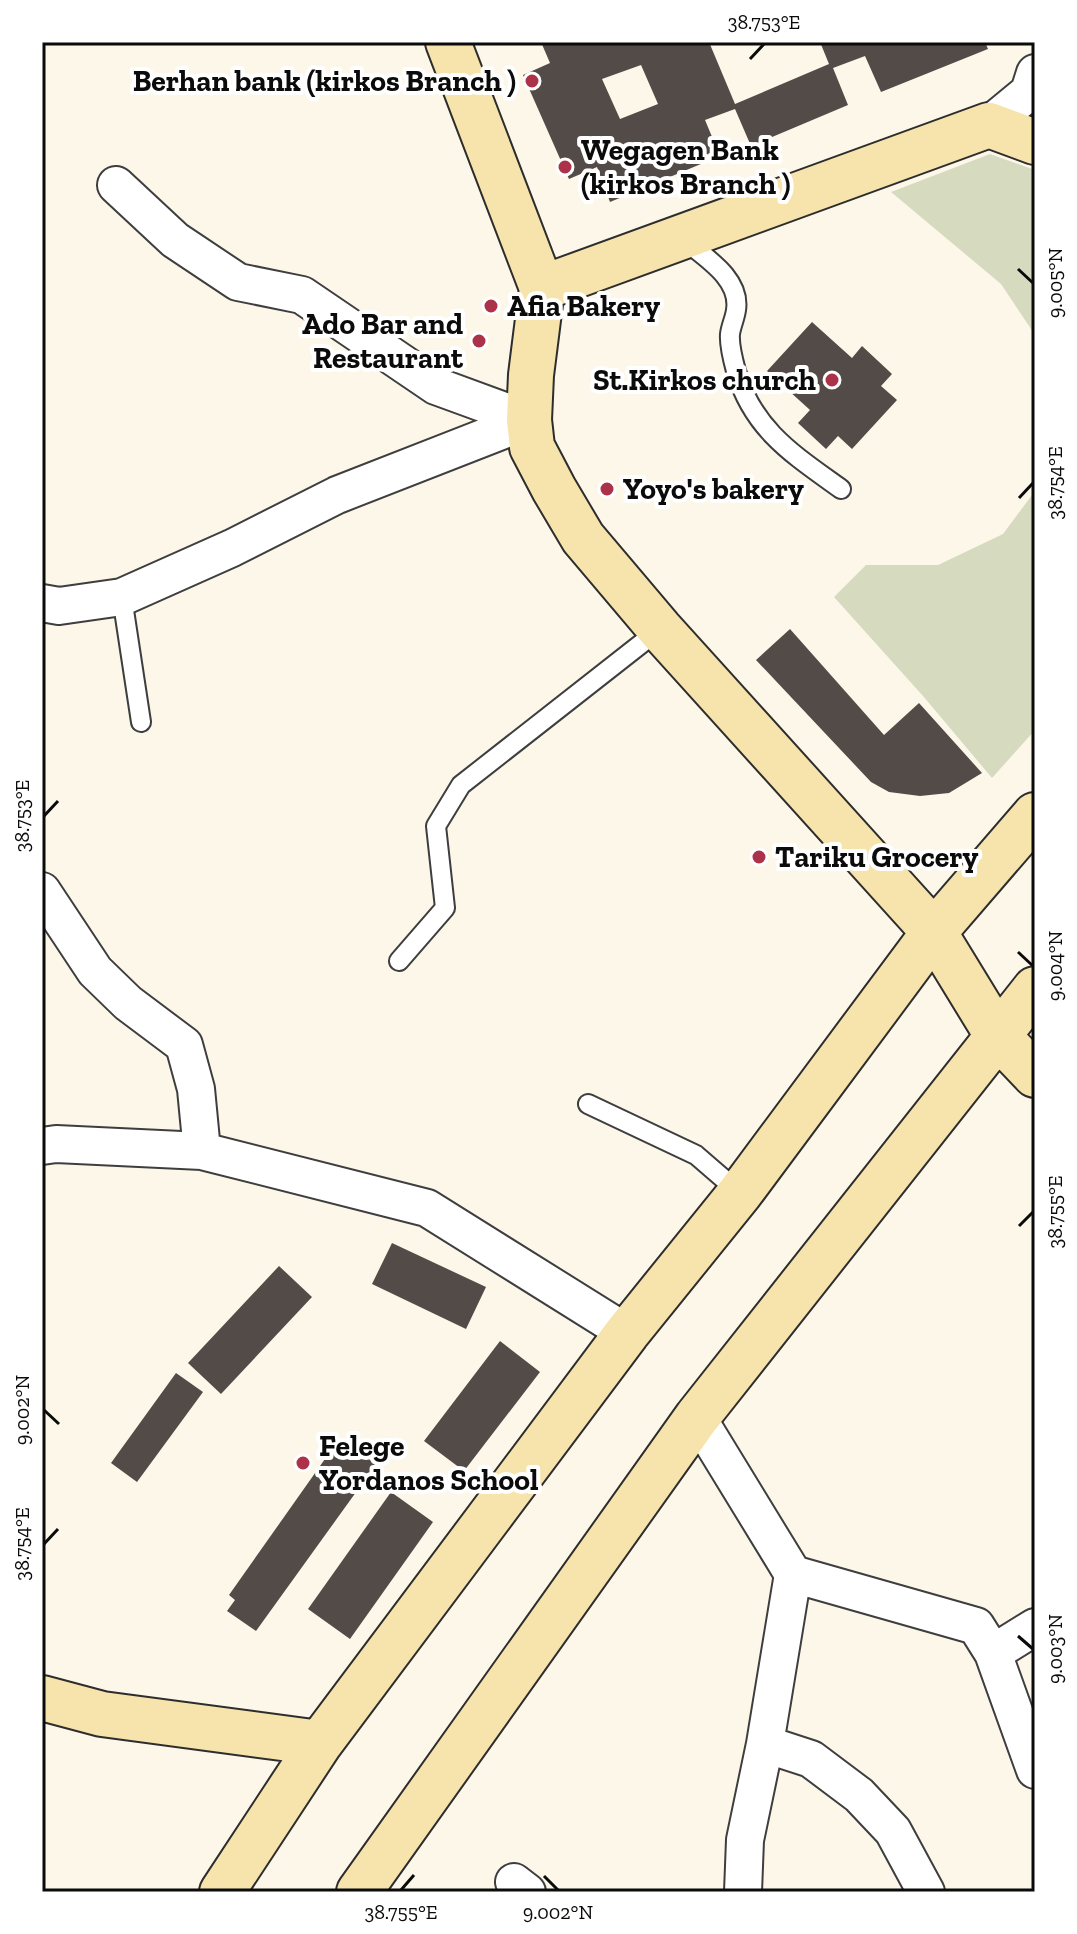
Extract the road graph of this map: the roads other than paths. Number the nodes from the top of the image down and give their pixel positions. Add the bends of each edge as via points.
1 (448, 42) edge
2 (1035, 73) edge
3 (989, 125) junction
4 (1035, 142) edge
5 (116, 185) dead end
6 (681, 237) junction
7 (542, 288) junction
8 (529, 420) junction
9 (841, 489) dead end
10 (122, 597) junction
11 (42, 603) edge
12 (660, 629) junction
13 (141, 722) dead end
14 (1035, 815) edge
15 (42, 891) edge
16 (934, 932) junction
17 (399, 961) dead end
18 (1035, 989) edge
19 (997, 1035) junction
20 (1035, 1075) edge
21 (588, 1104) dead end
22 (42, 1146) edge
23 (202, 1151) junction
24 (740, 1193) junction
25 (627, 1333) junction
26 (697, 1417) junction
27 (793, 1574) junction
28 (1035, 1627) edge
29 (993, 1653) junction
30 (42, 1698) edge
31 (320, 1743) junction
32 (765, 1744) junction
33 (1035, 1770) edge
34 (222, 1892) edge
35 (359, 1892) edge
36 (743, 1892) edge
37 (926, 1892) edge

1 - 7 main road
2 - 3 street via 1029,92
3 - 4 main road
3 - 6 main road
5 - 8 street via 175,240 238,282 302,295 436,386
6 - 7 main road
6 - 9 lane via 725,274 735,293 730,335 747,400 781,445
7 - 8 main road
8 - 10 street via 337,495
8 - 12 main road via 532,447 583,538
10 - 11 street via 59,606
10 - 13 lane
12 - 16 main road
12 - 17 lane via 461,785 436,826 445,908
14 - 16 main road
15 - 23 street via 95,971 184,1045 196,1089
16 - 19 main road
16 - 24 main road
18 - 19 main road
19 - 20 main road
19 - 26 main road
21 - 24 lane via 696,1155
22 - 23 street
23 - 25 street via 427,1208
24 - 25 main road
25 - 31 main road
26 - 27 street
26 - 35 main road
27 - 29 street via 976,1626
27 - 32 street
28 - 29 street
29 - 33 street
30 - 31 main road via 102,1714
31 - 34 main road
32 - 36 street via 745,1840
32 - 37 street via 811,1759 859,1795 893,1831

